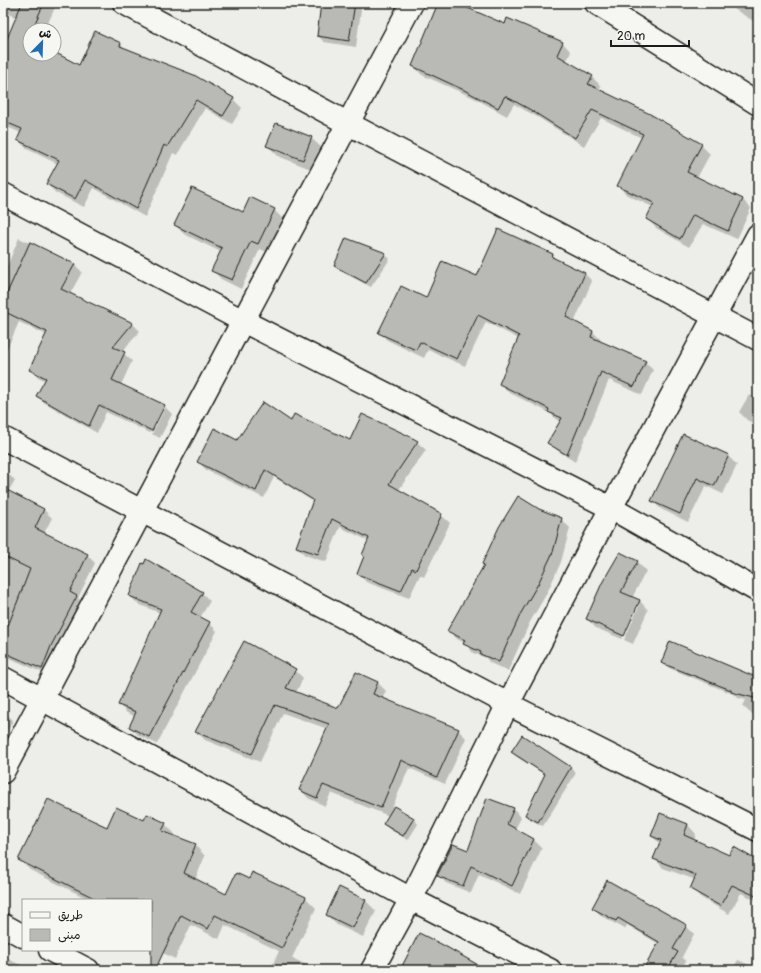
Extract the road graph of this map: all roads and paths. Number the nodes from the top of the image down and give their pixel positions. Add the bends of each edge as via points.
1 (124, 3) edge
2 (412, 3) edge
3 (596, 3) edge
4 (758, 104) edge
5 (349, 124) junction
6 (3, 194) edge
7 (758, 235) edge
8 (714, 317) junction
9 (243, 321) junction
10 (758, 339) edge
11 (3, 438) edge
12 (611, 508) junction
13 (141, 510) junction
14 (758, 590) edge
15 (3, 678) edge
16 (42, 698) junction
17 (508, 704) junction
18 (3, 772) edge
19 (758, 830) edge
20 (411, 899) junction
21 (3, 925) edge
22 (22, 935) edge
23 (52, 951) edge
24 (88, 970) edge
25 (372, 970) edge
26 (550, 970) edge

1 - 5 street
2 - 5 street
3 - 4 street
5 - 8 street
5 - 9 street
6 - 9 street
7 - 8 street
8 - 10 street
8 - 12 street
9 - 12 street
9 - 13 street
11 - 13 street
12 - 14 street
12 - 17 street
13 - 16 street
13 - 17 street
15 - 16 street
16 - 18 street
16 - 20 street
17 - 19 street
17 - 20 street
20 - 25 street
20 - 26 street
21 - 22 street
23 - 24 street

